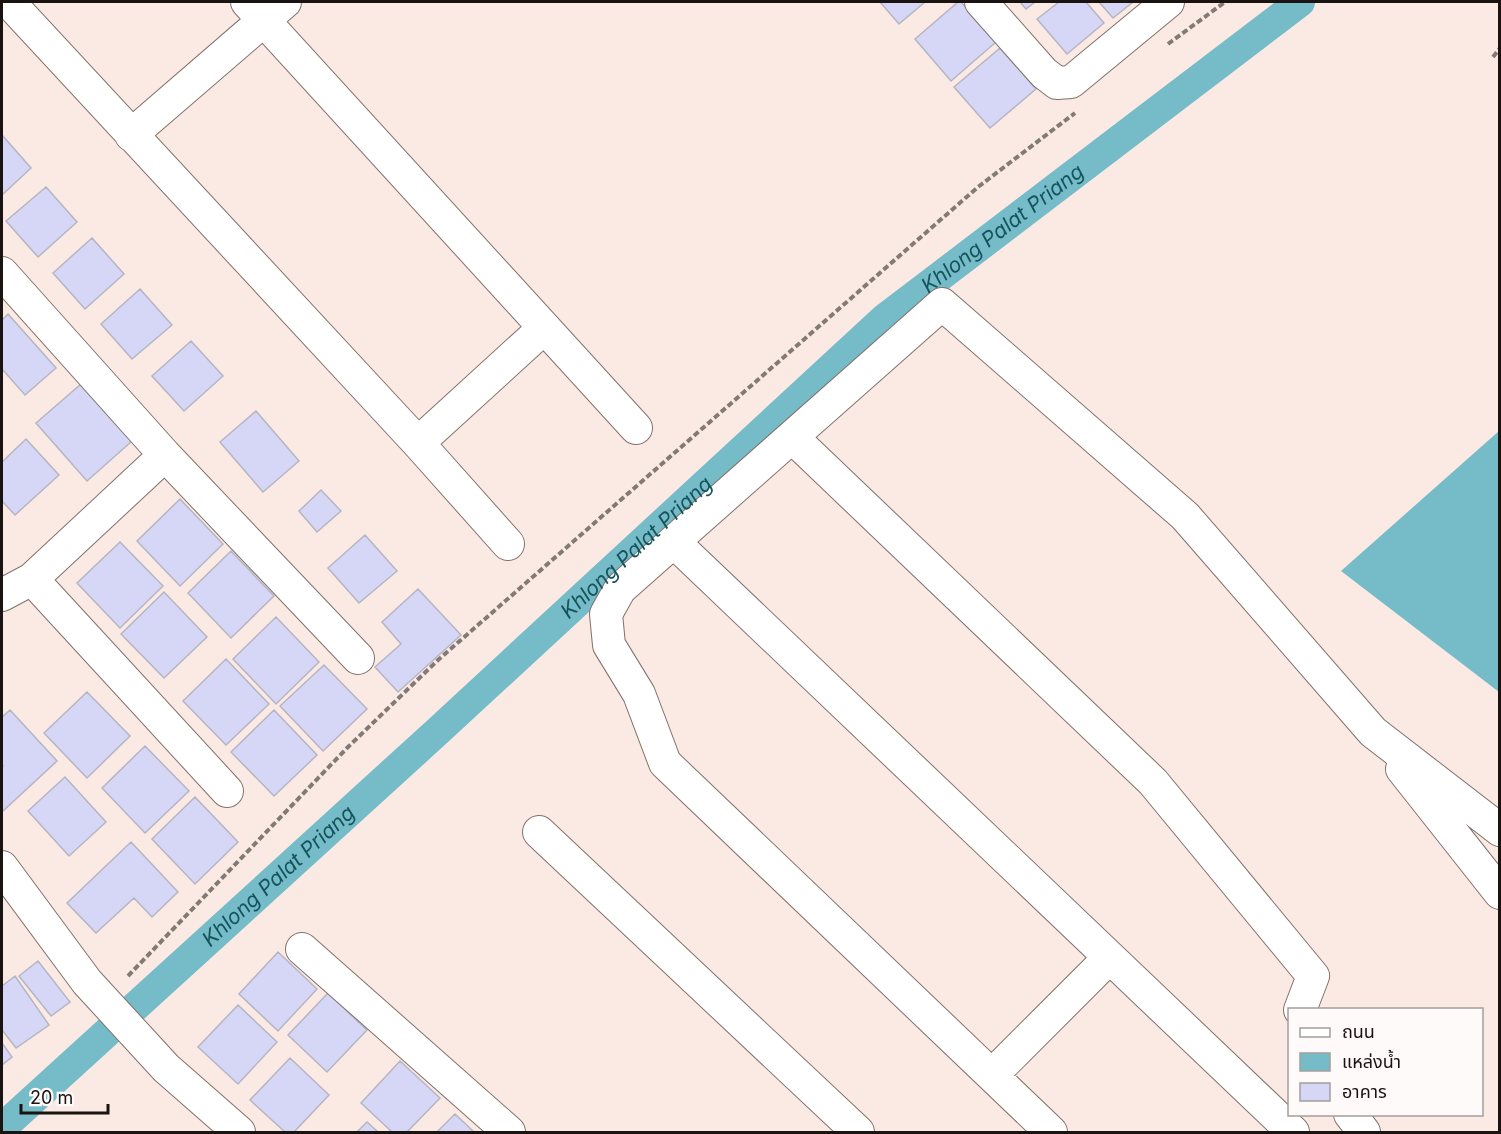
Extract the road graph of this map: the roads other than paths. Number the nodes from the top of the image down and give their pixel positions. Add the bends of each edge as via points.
1 (9, 2) edge
2 (981, 2) edge
3 (1168, 2) edge
4 (265, 8) edge
5 (131, 135) junction
6 (2, 273) edge
7 (544, 328) junction
8 (636, 428) dead end
9 (792, 437) junction
10 (418, 443) junction
11 (165, 455) junction
12 (674, 542) junction
13 (508, 544) dead end
14 (32, 579) junction
15 (2, 595) edge
16 (358, 658) dead end
17 (1373, 732) junction
18 (227, 791) dead end
19 (1500, 830) edge
20 (539, 832) dead end
21 (2, 867) edge
22 (1500, 893) edge
23 (302, 949) dead end
24 (1109, 958) junction
25 (1301, 1008) edge
26 (992, 1075) junction
27 (1352, 1116) edge
28 (239, 1132) edge
29 (509, 1132) edge
30 (858, 1132) edge
31 (1051, 1132) edge
32 (1293, 1132) edge
33 (1364, 1132) edge

1 - 5 street
2 - 3 street via 1057,83 1071,82
4 - 5 street
4 - 7 street
5 - 10 street
6 - 11 street
7 - 8 street
7 - 10 street
9 - 12 street
9 - 17 street via 942,304 1185,516
9 - 25 street via 1154,782 1313,976
10 - 13 street
11 - 14 street
11 - 16 street
12 - 24 street
12 - 26 street via 620,589 606,614 609,645 639,694 665,762
14 - 15 street
14 - 18 street
17 - 19 street
17 - 22 street
20 - 30 street
21 - 28 street via 87,982 166,1068
23 - 29 street
24 - 26 street
24 - 32 street
26 - 31 street
27 - 33 street

